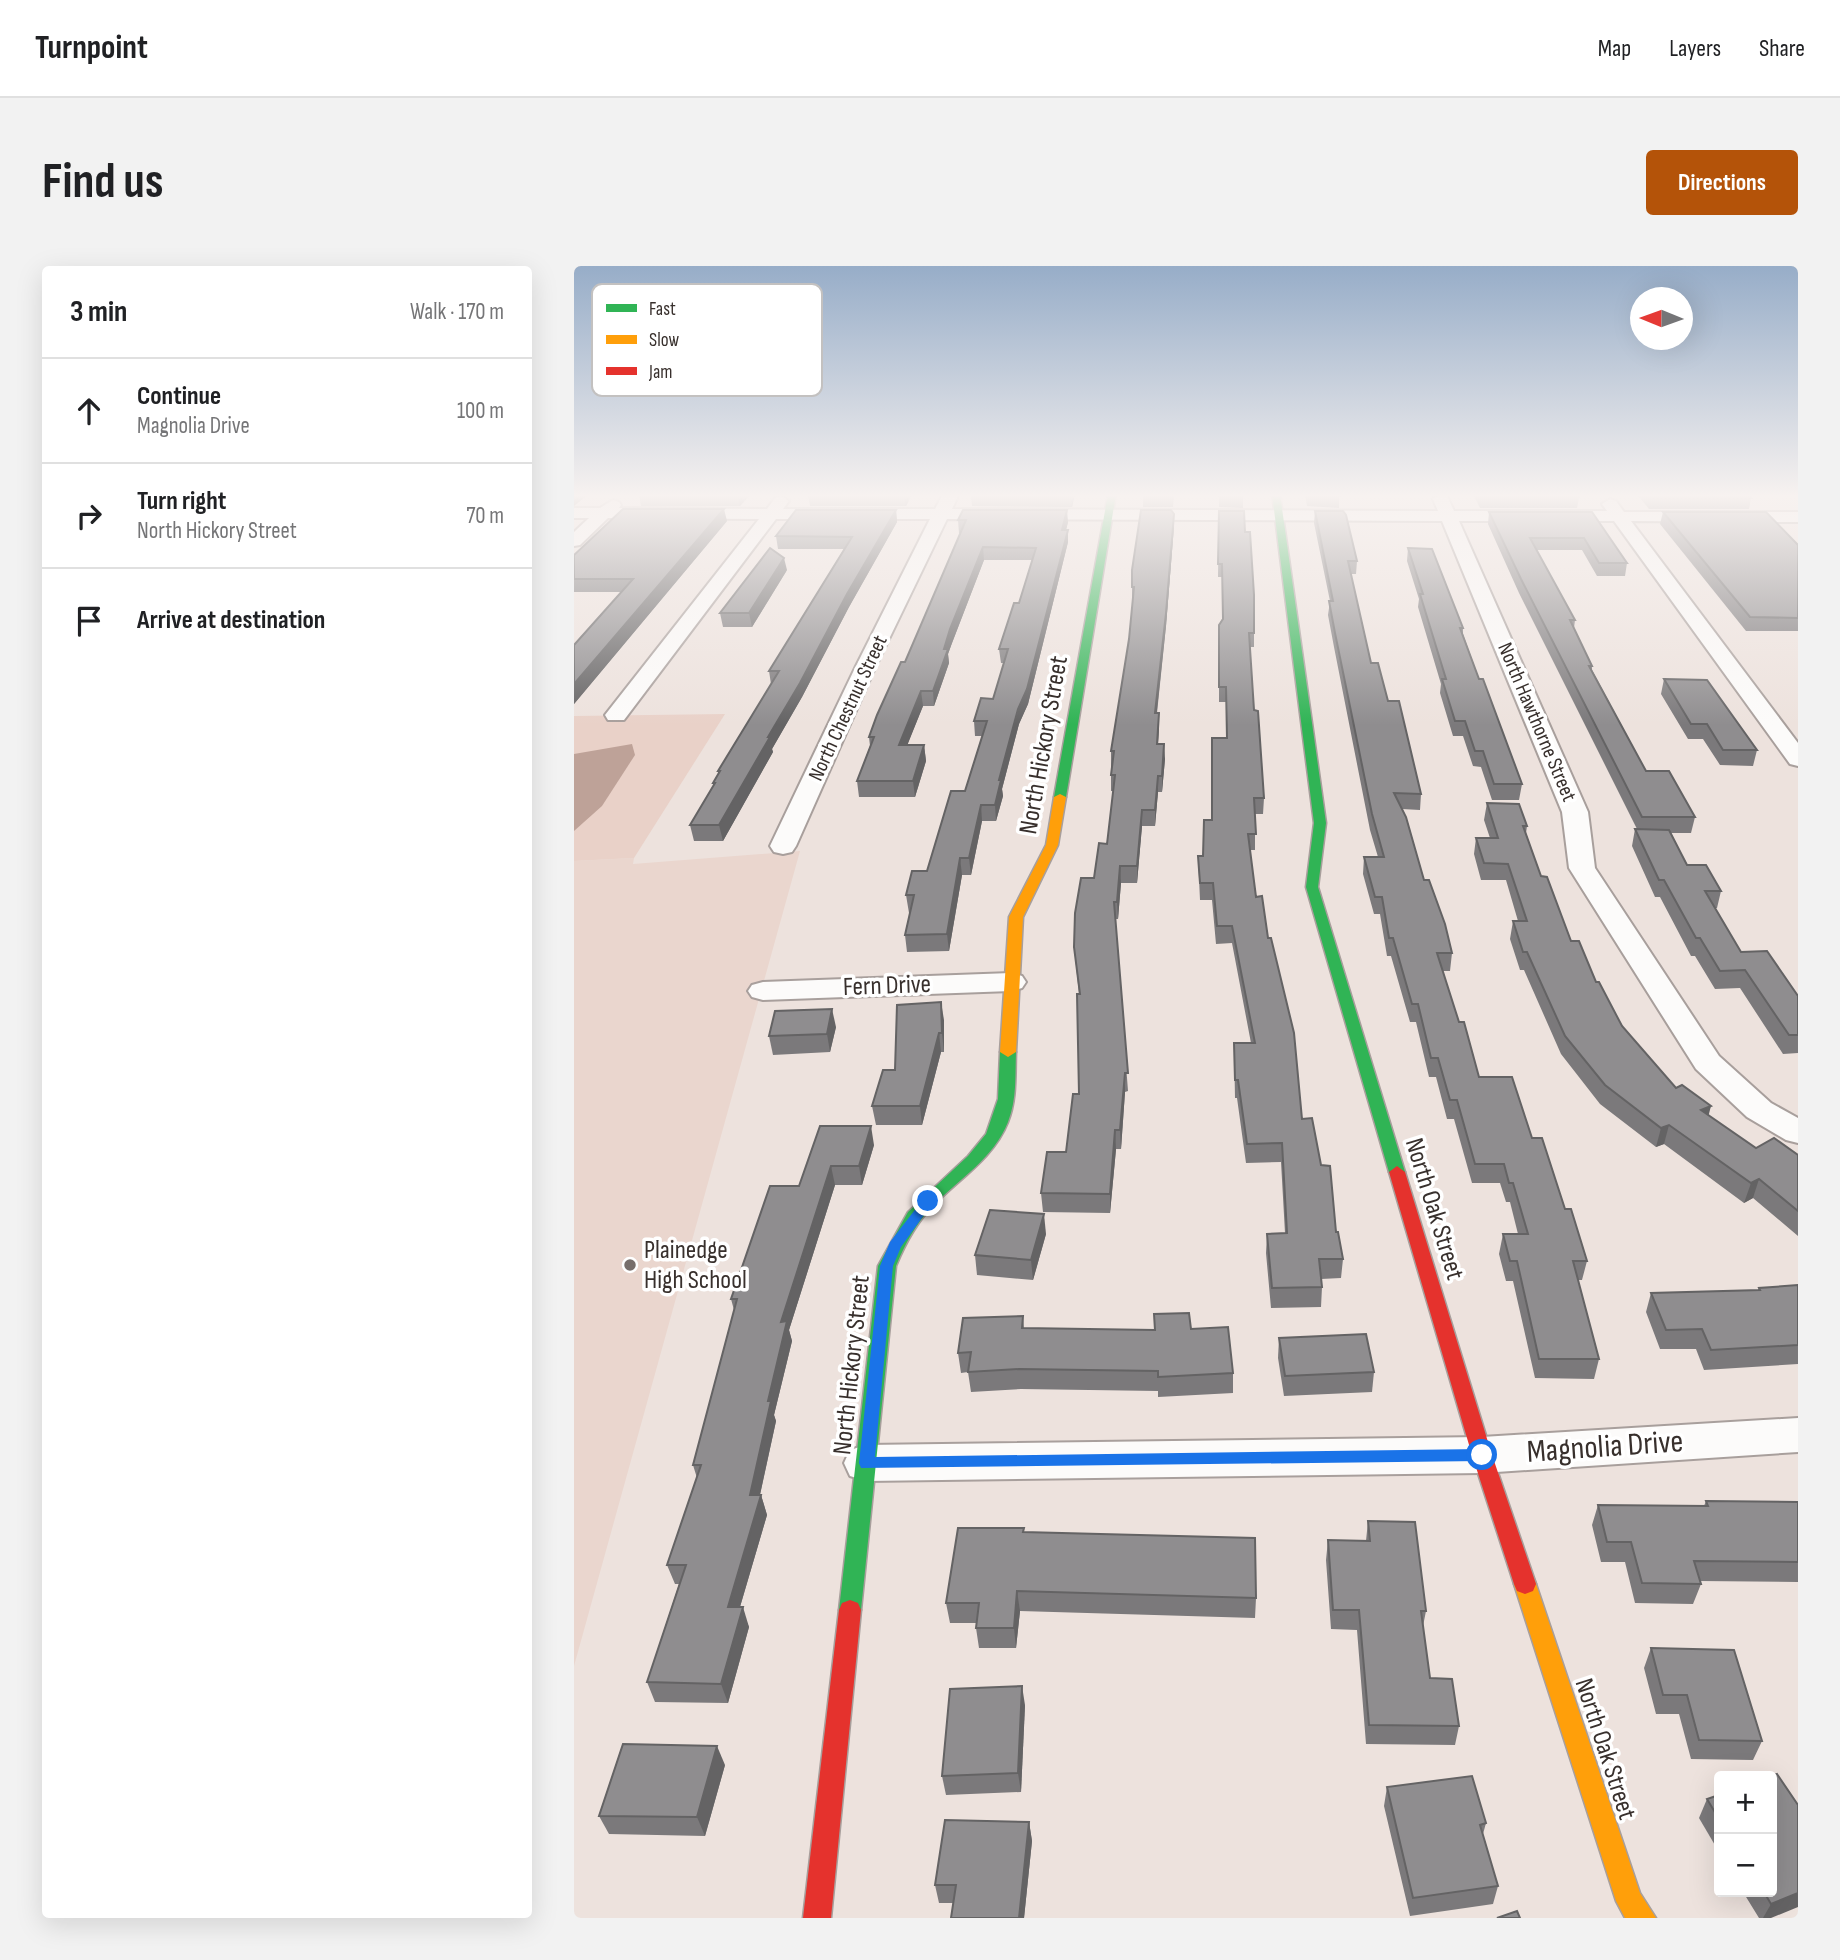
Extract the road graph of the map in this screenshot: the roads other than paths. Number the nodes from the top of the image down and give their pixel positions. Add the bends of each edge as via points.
1 (728, 571) edge
2 (913, 571) edge
3 (1099, 571) edge
4 (1286, 571) edge
5 (1472, 571) edge
6 (1660, 571) edge
7 (616, 715) dead end
8 (1798, 759) edge
9 (783, 846) dead end
10 (1012, 982) junction
11 (763, 991) dead end
12 (1798, 1132) edge
13 (1798, 1434) edge
14 (1482, 1455) junction
15 (866, 1463) junction
16 (817, 1918) edge
17 (1642, 1918) edge

1 - 7 street
2 - 9 street, North Chestnut Street
3 - 10 street, North Hickory Street via 1052,845 1021,898
4 - 14 street, North Oak Street via 1320,823 1312,887
5 - 12 street, North Hawthorne Street via 1575,812 1582,868 1706,1062 1759,1110
6 - 8 street
10 - 11 street, Fern Drive
10 - 15 street, North Hickory Street via 1008,1089 1000,1121 977,1156 907,1226 887,1266
13 - 14 street, Magnolia Drive
14 - 15 street, Magnolia Drive
14 - 17 street, North Oak Street via 1629,1901
15 - 16 street, North Hickory Street

